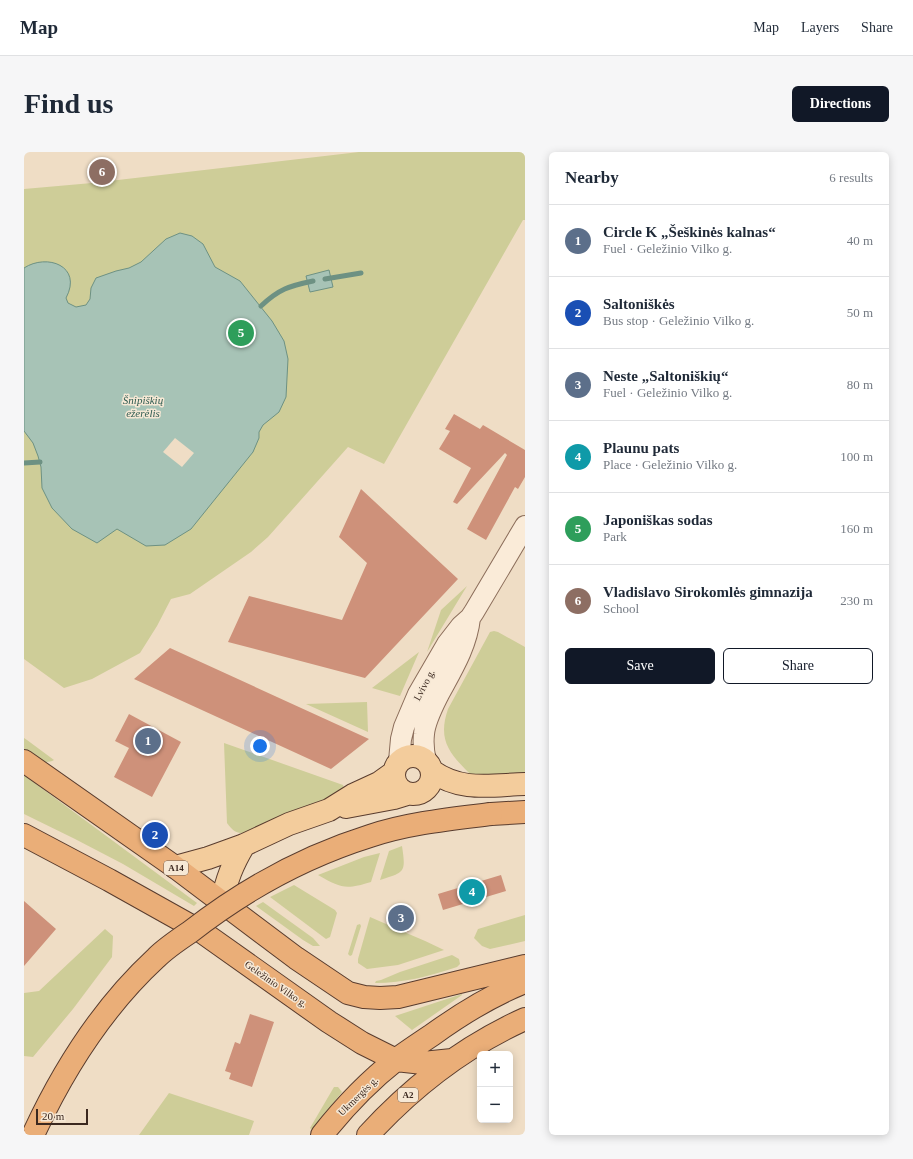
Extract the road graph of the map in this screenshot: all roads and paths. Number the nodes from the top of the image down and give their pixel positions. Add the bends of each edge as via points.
1 (525, 526) edge
2 (470, 618) junction
3 (24, 761) edge
4 (429, 766) junction
5 (396, 767) junction
6 (525, 784) edge
7 (407, 794) junction
8 (329, 810) junction
9 (521, 813) edge
10 (24, 835) edge
11 (244, 845) junction
12 (175, 867) junction
13 (222, 901) junction
14 (525, 966) edge
15 (525, 982) edge
16 (522, 1021) edge
17 (396, 1060) junction
18 (452, 1060) junction
19 (33, 1135) edge
20 (322, 1135) edge
21 (368, 1135) edge

1 - 2 street, Lvivo g.
2 - 4 street, Lvivo g. via 460,655 434,706 424,734 424,751
2 - 5 street, Lvivo g. via 447,644 418,694 404,727
3 - 12 highway, A14
4 - 5 main road via 422,758 411,756 405,757
4 - 6 main road via 442,778 460,784
4 - 7 main road via 432,778 430,784 420,793
5 - 7 main road via 396,786
5 - 8 main road via 379,783
7 - 8 main road
8 - 11 main road via 289,824
9 - 19 highway, bridge via 436,821 371,835 297,863 210,916 156,957 116,1001 74,1058
10 - 17 highway, Geležinio Vilko g. via 202,932 329,1022
11 - 12 main road
11 - 13 main road via 228,876
12 - 13 highway, A14
13 - 14 highway, A14 via 296,958 348,993 364,998 398,997
15 - 17 highway via 459,1016
16 - 18 highway, A2
17 - 18 highway via 423,1063
17 - 20 highway, Ukmergės g. via 338,1114
18 - 21 highway, A2 via 387,1114

